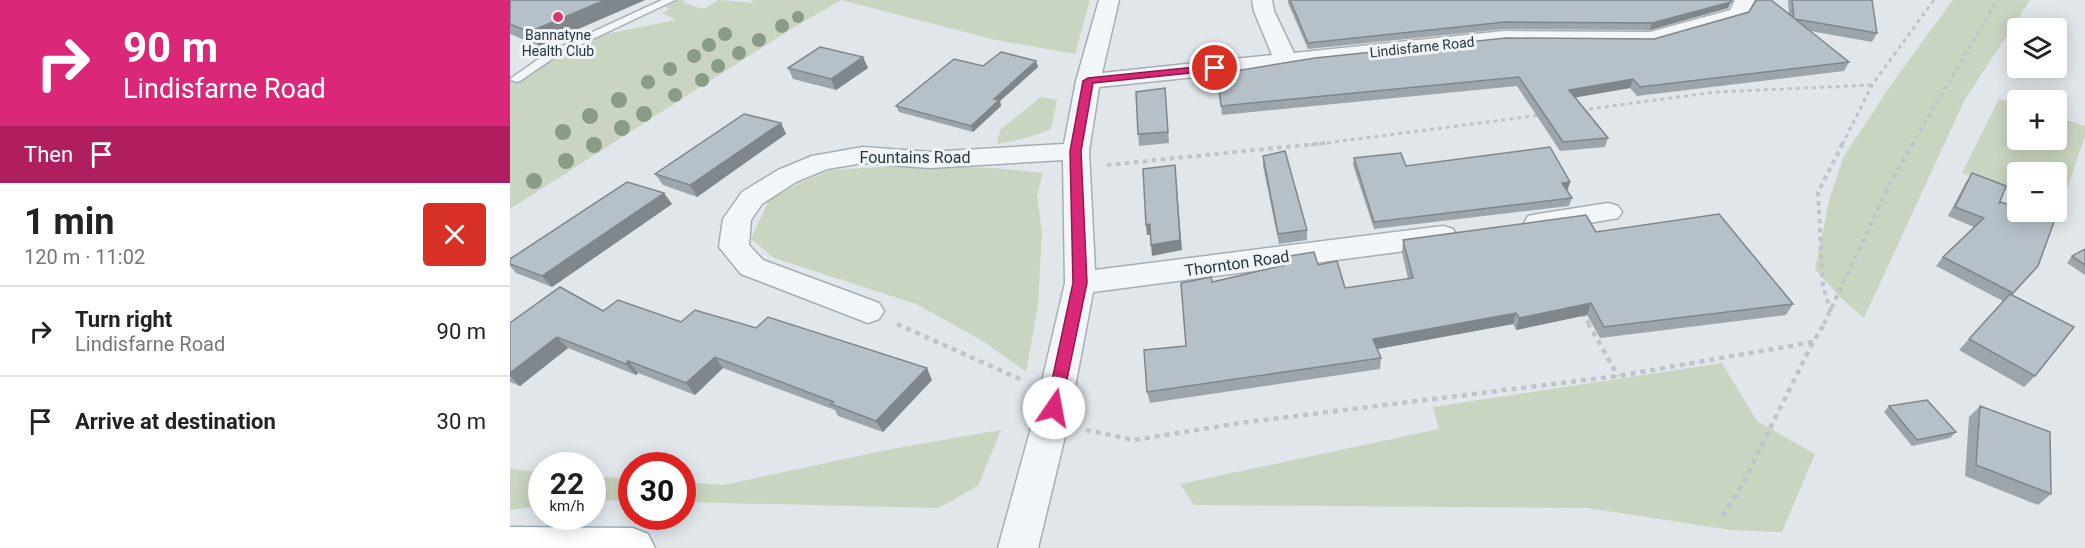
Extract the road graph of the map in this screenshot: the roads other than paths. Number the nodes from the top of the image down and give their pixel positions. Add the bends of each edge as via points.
1 (670, 0) edge
2 (1108, 0) edge
3 (1262, 0) edge
4 (1745, 0) edge
5 (1286, 61) junction
6 (512, 79) edge
7 (1088, 81) junction
8 (1076, 159) junction
9 (1608, 212) dead end
10 (1507, 227) edge
11 (1471, 232) edge
12 (1080, 283) junction
13 (868, 311) road end
14 (510, 547) edge
15 (633, 548) edge
16 (1018, 548) edge

1 - 6 lane via 551,55
2 - 7 street
3 - 5 street
4 - 5 street, Lindisfarne Road via 1738,14 1651,39 1504,38
5 - 7 street, Lindisfarne Road
7 - 8 street
8 - 12 street
8 - 13 street, Fountains Road via 930,160 863,155 821,162 752,198 737,219 734,247 752,267
9 - 10 street
11 - 12 street, Thornton Road
12 - 16 street
14 - 15 main road

